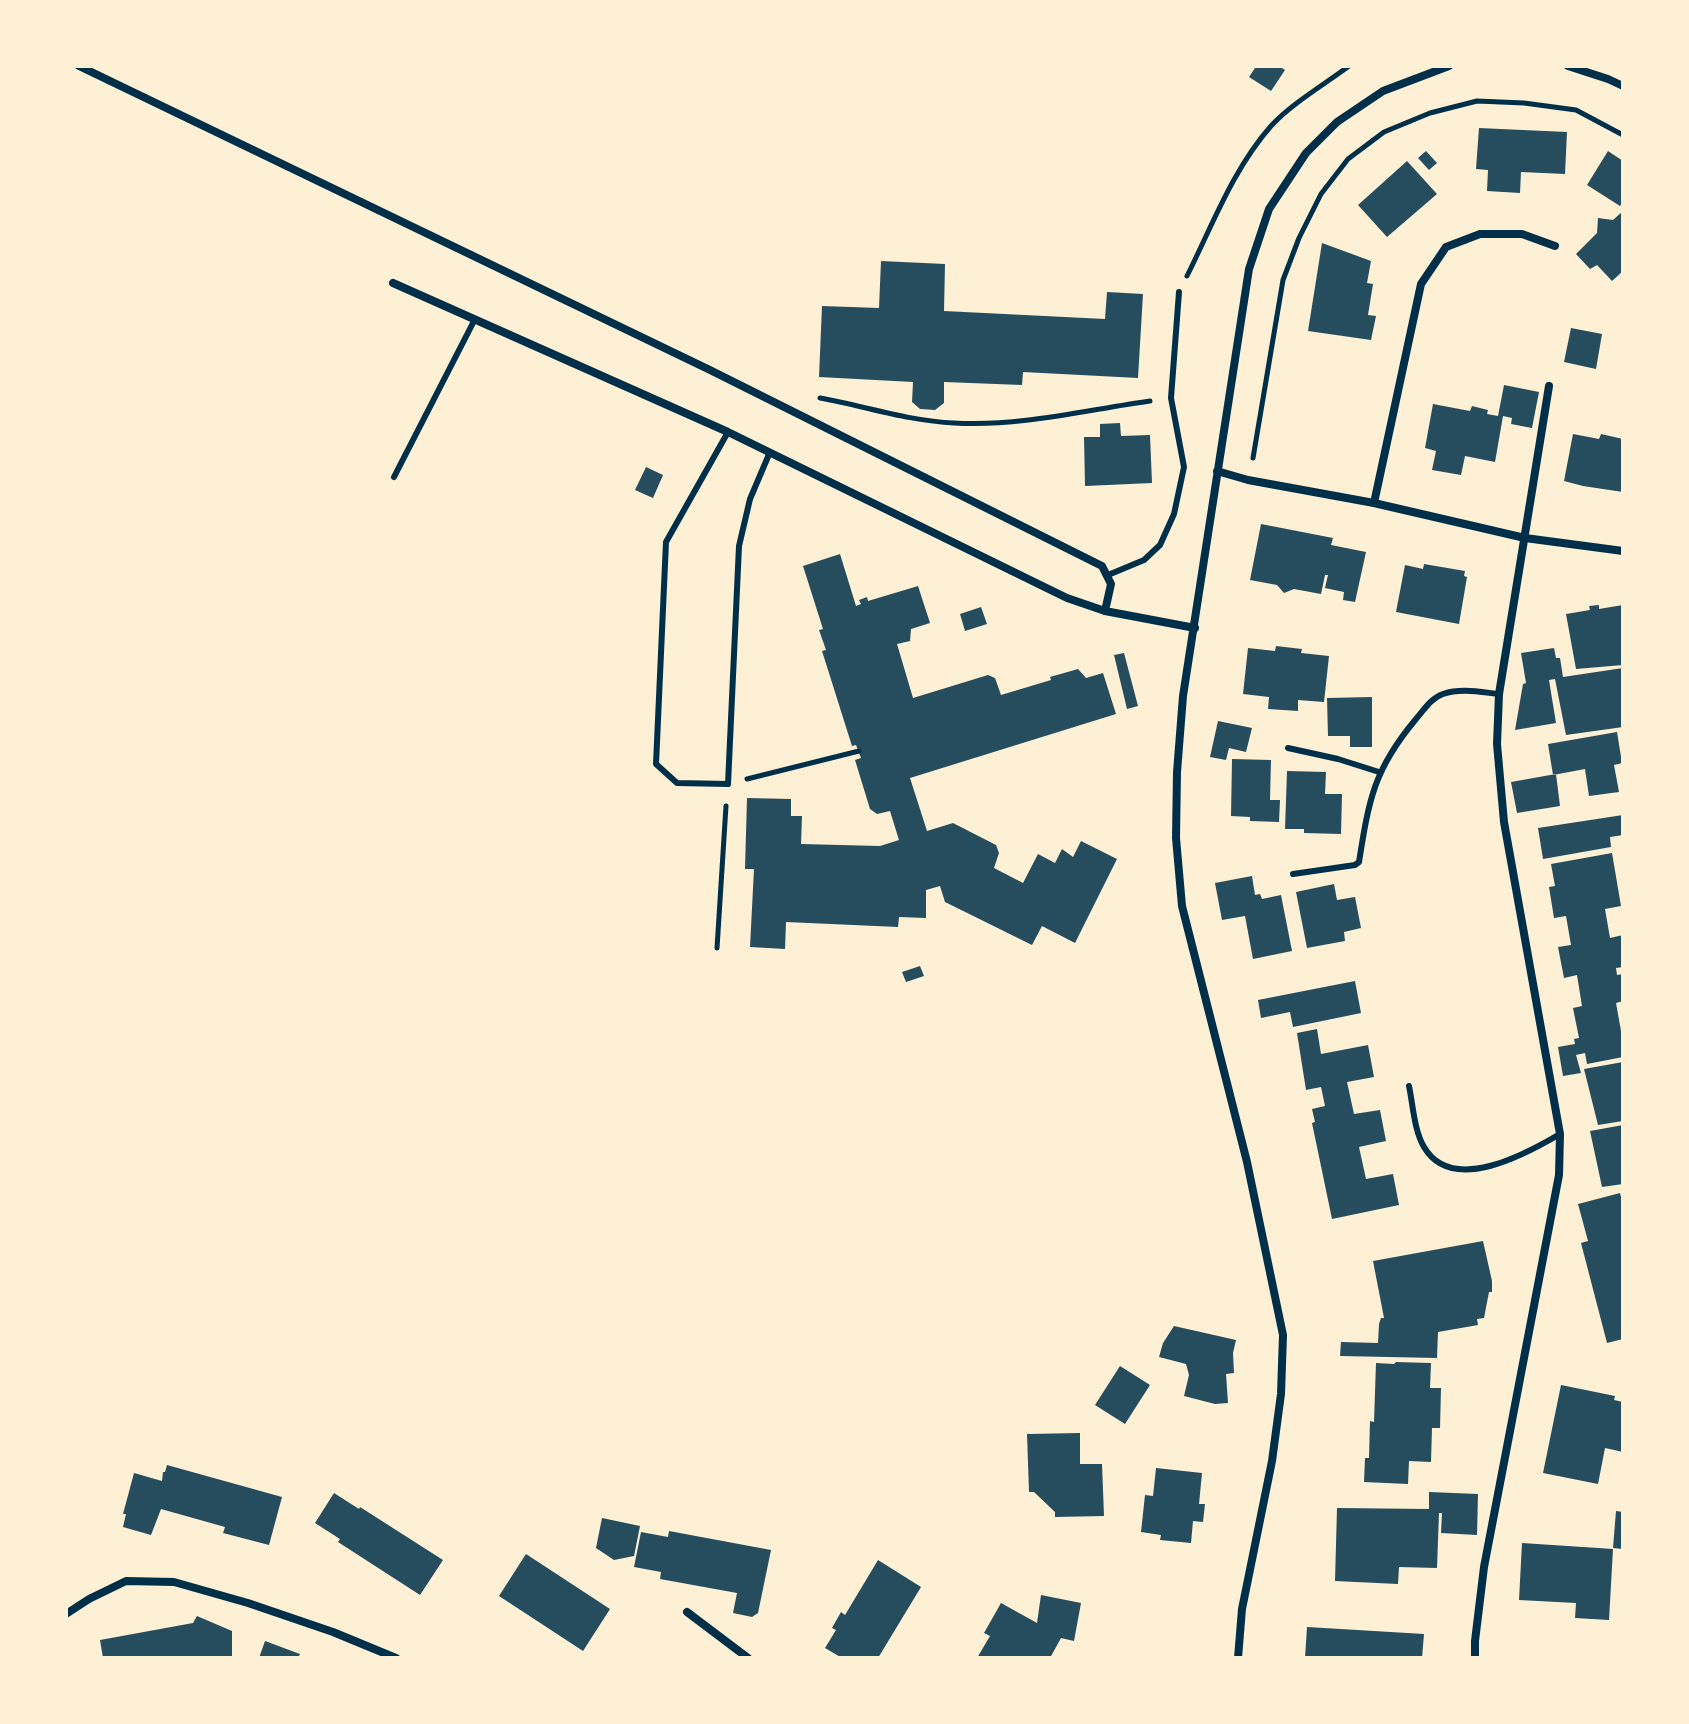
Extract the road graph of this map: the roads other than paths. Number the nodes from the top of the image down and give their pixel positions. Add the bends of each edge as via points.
1 (79, 66) edge
2 (1449, 66) edge
3 (1568, 66) edge
4 (1623, 86) edge
5 (1555, 246) dead end
6 (393, 283) dead end
7 (1179, 292) road end
8 (475, 319) junction
9 (1549, 386) dead end
10 (728, 432) junction
11 (770, 452) junction
12 (1217, 471) junction
13 (394, 477) dead end
14 (1374, 503) junction
15 (1525, 538) junction
16 (1623, 551) edge
17 (1108, 575) junction
18 (1105, 611) junction
19 (1195, 628) junction
20 (1499, 694) junction
21 (1288, 748) dead end
22 (1379, 772) junction
23 (1293, 874) dead end
24 (1409, 1086) dead end
25 (1560, 1134) junction
26 (687, 1612) dead end
27 (66, 1614) edge
28 (396, 1658) edge
29 (748, 1658) edge
30 (1238, 1658) edge
31 (1475, 1658) edge

1 - 17 street via 710,370 1102,566
2 - 12 street via 1383,91 1337,122 1306,153 1269,209 1249,269
3 - 4 street
5 - 14 street via 1522,234 1480,234 1446,247 1421,284
6 - 8 street
7 - 17 lane via 1171,398 1184,467 1174,514 1160,545 1144,560
8 - 10 street
8 - 13 lane
9 - 15 street
10 - 11 street
10 - 11 lane via 666,542 656,764 677,783 728,784 739,546 750,499
11 - 18 street via 1034,583
12 - 14 street
12 - 19 street
14 - 15 street
15 - 16 street
15 - 20 street
17 - 18 street
18 - 19 street
19 - 30 street via 1177,772 1182,906 1247,1162 1283,1335 1272,1461 1242,1609
20 - 22 lane via 1460,690 1433,699
20 - 25 street via 1504,822
21 - 22 lane
22 - 23 lane via 1359,862
24 - 25 lane via 1423,1145 1450,1168 1488,1166 1524,1155
25 - 31 street via 1559,1175 1484,1567
26 - 29 street
27 - 28 street via 126,1581 174,1582 276,1612

